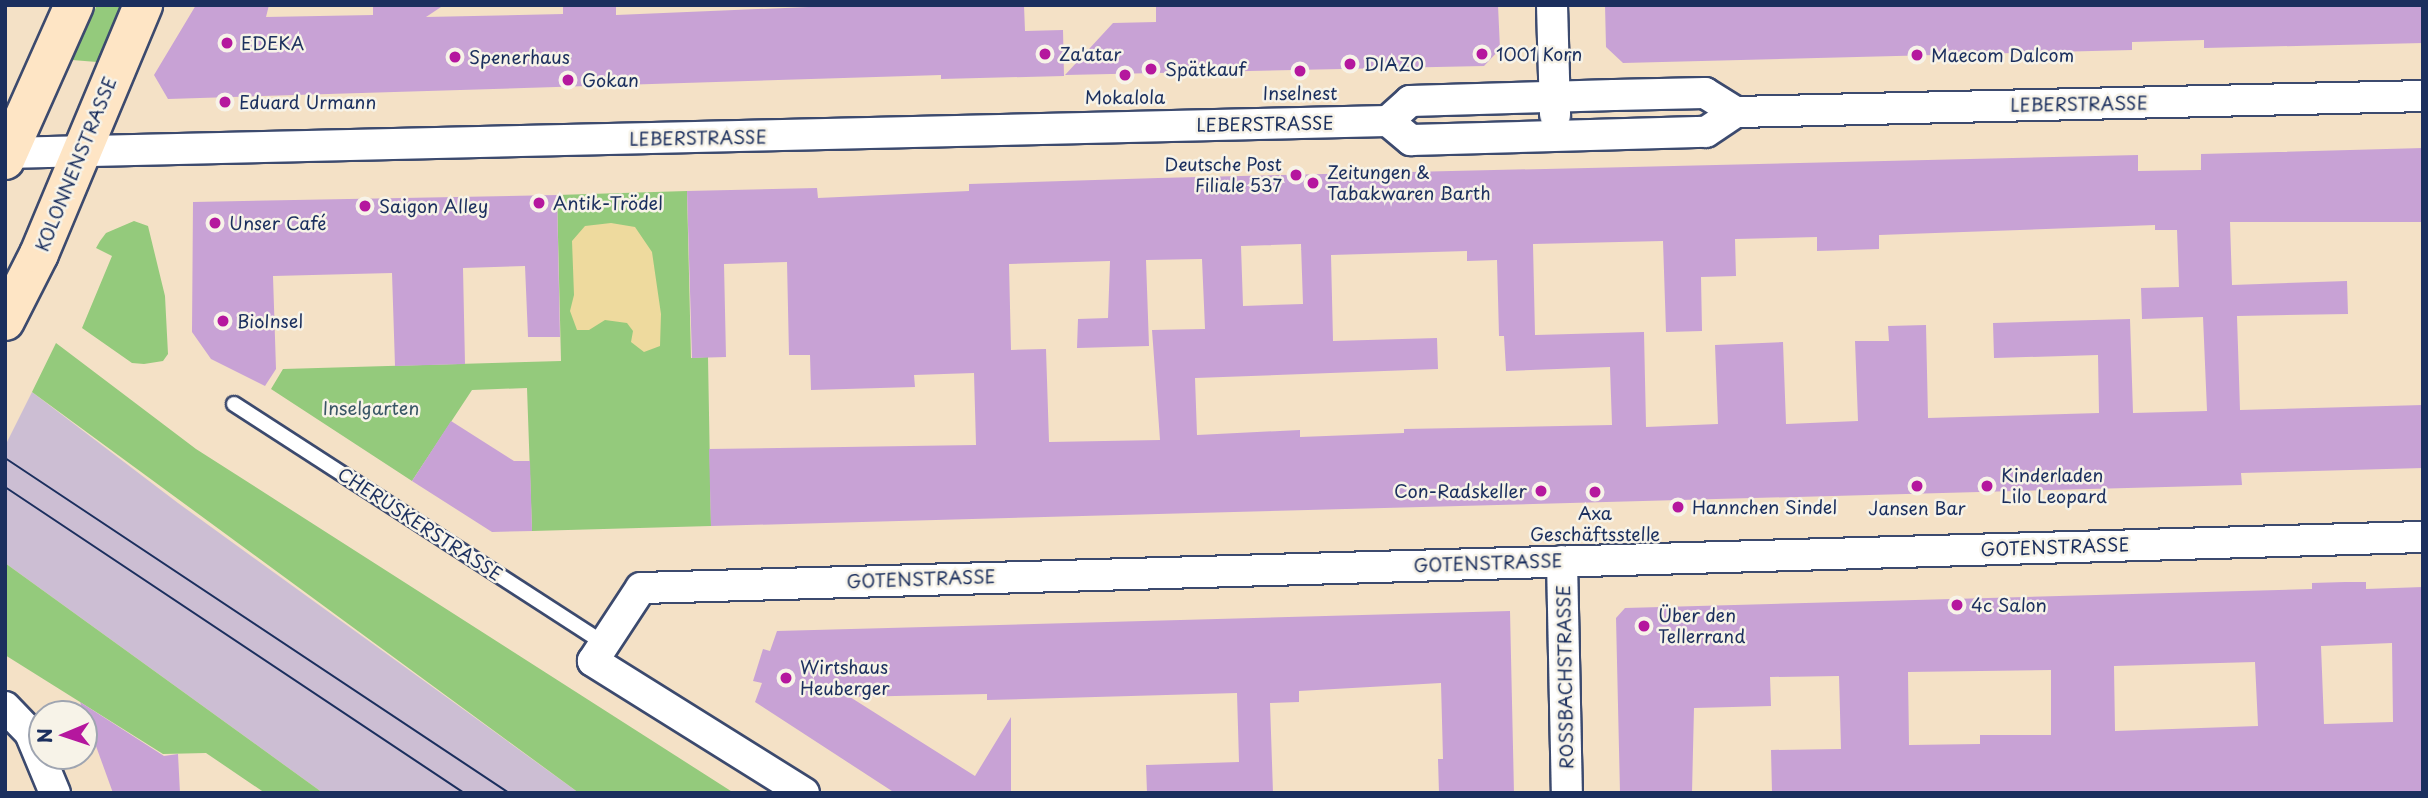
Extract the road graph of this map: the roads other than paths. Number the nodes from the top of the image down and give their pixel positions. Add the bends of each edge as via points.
1 (74, 5) edge
2 (143, 5) edge
3 (1552, 5) edge
4 (2423, 96) edge
5 (1555, 97) junction
6 (1736, 112) junction
7 (1388, 121) junction
8 (1555, 136) junction
9 (82, 153) junction
10 (6, 156) edge
11 (7, 318) edge
12 (234, 404) dead end
13 (2423, 537) edge
14 (1562, 561) junction
15 (599, 653) junction
16 (5, 707) edge
17 (55, 793) edge
18 (804, 793) edge
19 (1567, 793) edge

1 - 10 main road
2 - 9 main road, KOLONNENSTRASSE
3 - 5 street
4 - 6 street, LEBERSTRASSE
5 - 6 street via 1705,93
5 - 7 street via 1410,101
5 - 8 street
6 - 8 street via 1706,132
7 - 8 street via 1411,140
7 - 9 street, LEBERSTRASSE
9 - 10 street, LEBERSTRASSE
9 - 11 main road, KOLONNENSTRASSE
12 - 15 lane, CHERUSKERSTRASSE
13 - 14 street, GOTENSTRASSE
14 - 15 street, GOTENSTRASSE via 642,588
14 - 19 street, ROSSBACHSTRASSE
15 - 18 street, CHERUSKERSTRASSE
16 - 17 street via 30,733

